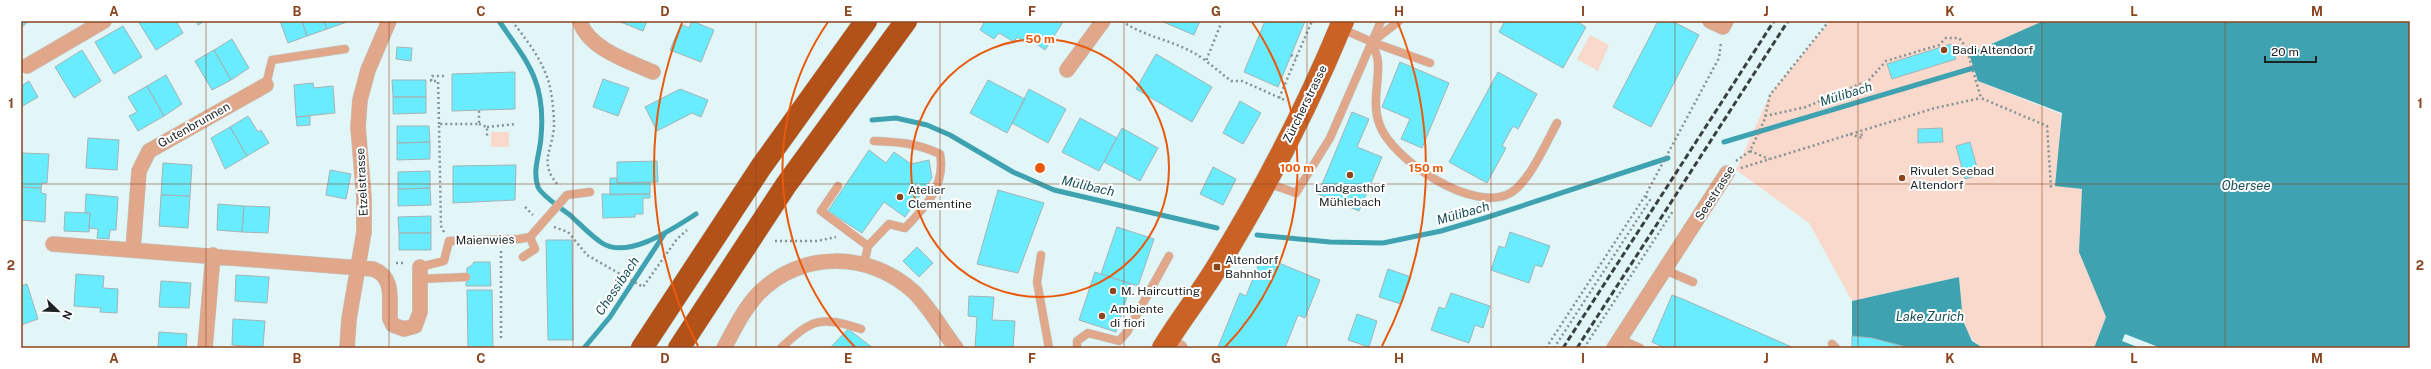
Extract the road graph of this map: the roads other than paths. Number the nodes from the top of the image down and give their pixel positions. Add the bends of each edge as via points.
1 (104, 21) edge
2 (389, 21) edge
3 (580, 21) edge
4 (866, 21) edge
5 (906, 21) edge
6 (1103, 21) edge
7 (1381, 21) edge
8 (1398, 21) edge
9 (1341, 25) edge
10 (1372, 42) junction
11 (345, 49) dead end
12 (1430, 63) dead end
13 (27, 66) dead end
14 (1067, 70) dead end
15 (653, 72) dead end
16 (266, 85) joint
17 (1557, 124) dead end
18 (874, 141) dead end
19 (1727, 173) road end
20 (1265, 182) junction
21 (838, 186) dead end
22 (590, 192) dead end
23 (530, 237) junction
24 (53, 244) dead end
25 (868, 246) junction
26 (133, 250) junction
27 (213, 255) junction
28 (1041, 255) dead end
29 (1169, 256) dead end
30 (523, 257) dead end
31 (864, 264) junction
32 (357, 267) junction
33 (1665, 270) junction
34 (420, 273) junction
35 (466, 277) dead end
36 (1693, 282) dead end
37 (861, 329) dead end
38 (1617, 344) edge
39 (1170, 346) edge
40 (205, 348) edge
41 (347, 348) edge
42 (642, 348) edge
43 (679, 348) edge
44 (724, 348) edge
45 (781, 348) edge
46 (956, 348) edge
47 (1049, 348) edge
48 (1078, 348) edge
49 (1640, 348) edge

1 - 13 street
2 - 32 street, Etzelstrasse via 368,70 360,100 358,127 364,232
3 - 15 street via 582,30 610,53
4 - 42 highway via 761,167
5 - 43 highway via 786,185
6 - 14 street
7 - 10 lane
8 - 10 lane
9 - 10 lane
9 - 20 main road, Zürcherstrasse via 1292,132
10 - 12 lane
10 - 17 lane via 1378,62 1375,99 1379,124 1395,148 1424,174 1444,186 1493,198 1511,192 1525,178
10 - 20 lane via 1330,138 1296,193
11 - 16 lane via 272,60
16 - 26 street, Gutenbrunnen via 149,151 139,171
18 - 25 lane via 916,144 940,154 942,164 929,204 905,228 889,224
19 - 33 street, Seestrasse
20 - 39 main road, Zürcherstrasse
21 - 25 lane via 821,211
22 - 23 lane, Maienwies via 567,195
23 - 30 lane via 535,248
23 - 34 lane, Maienwies via 449,241 444,261
24 - 26 street
25 - 31 lane
26 - 27 street
27 - 32 street
27 - 40 street
28 - 47 lane via 1037,282
29 - 48 lane via 1127,332 1119,341 1088,333 1077,341
31 - 44 street via 844,260 828,261 799,268 782,276 769,284 746,307
31 - 46 street via 890,275 914,293
32 - 34 street via 381,272 388,280 390,319 393,325 404,329 415,326 420,312
32 - 41 street, Etzelstrasse
33 - 36 lane
33 - 38 street, Seestrasse
34 - 35 lane
37 - 45 lane via 835,321 820,320 796,334
38 - 49 lane

